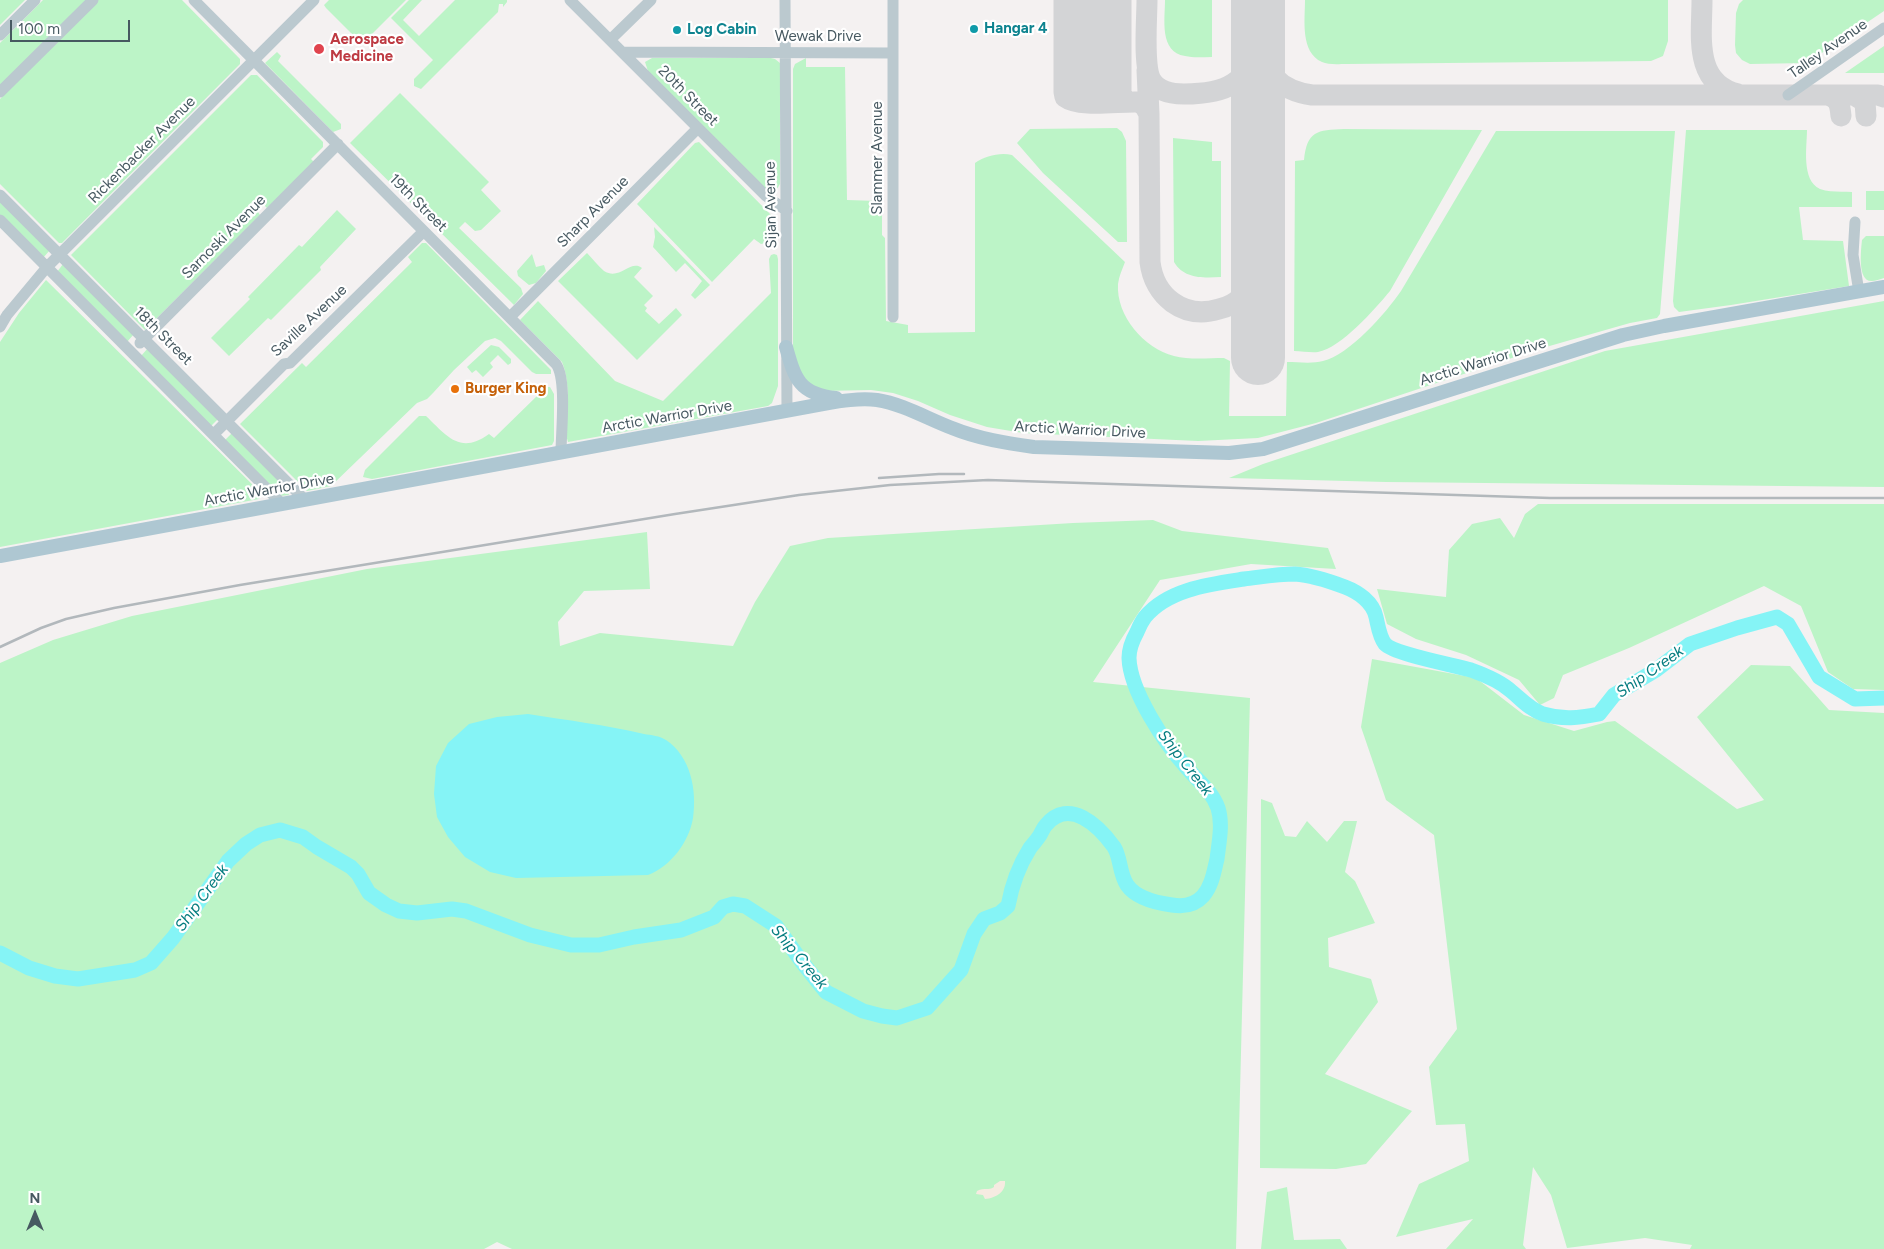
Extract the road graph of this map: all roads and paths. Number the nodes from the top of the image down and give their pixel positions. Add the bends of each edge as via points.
1 (35, 0) edge
2 (93, 0) edge
3 (194, 0) edge
4 (314, 0) edge
5 (570, 0) edge
6 (650, 0) edge
7 (785, 0) edge
8 (892, 0) edge
9 (1884, 28) edge
10 (0, 35) edge
11 (610, 40) junction
12 (622, 52) junction
13 (785, 52) junction
14 (893, 53) junction
15 (254, 59) junction
16 (0, 92) edge
17 (1788, 95) dead end
18 (698, 128) junction
19 (338, 144) junction
20 (0, 195) edge
21 (787, 211) junction
22 (0, 220) edge
23 (1855, 222) dead end
24 (424, 231) junction
25 (60, 254) junction
26 (47, 267) junction
27 (1884, 287) edge
28 (1884, 291) edge
29 (1859, 292) junction
30 (510, 317) junction
31 (893, 317) dead end
32 (0, 327) edge
33 (145, 339) junction
34 (786, 347) junction
35 (132, 351) junction
36 (851, 400) junction
37 (786, 411) junction
38 (226, 422) junction
39 (214, 434) junction
40 (561, 453) junction
41 (305, 500) junction
42 (282, 504) junction
43 (0, 556) edge

1 - 10 street
2 - 16 street
3 - 15 street, 19th Street
4 - 15 street, Rickenbacker Avenue
5 - 11 street, 20th Street
6 - 11 street
7 - 13 street, Sijan Avenue
8 - 14 street, Slammer Avenue
9 - 17 street, Talley Avenue
11 - 12 street, 20th Street
12 - 13 street, Wewak Drive
12 - 18 street, 20th Street
13 - 14 street, Wewak Drive
13 - 21 street, Sijan Avenue
14 - 31 street, Slammer Avenue
15 - 19 street, 19th Street
15 - 25 street, Rickenbacker Avenue
18 - 21 street, 20th Street via 766,196
18 - 30 street, Sharp Avenue
19 - 24 street, 19th Street
19 - 33 street, Sarnoski Avenue
20 - 25 street, 18th Street
21 - 34 street, Sijan Avenue
22 - 26 street
23 - 29 street via 1853,255
24 - 30 street, 19th Street
24 - 38 street, Saville Avenue
25 - 26 street, Rickenbacker Avenue
25 - 33 street, 18th Street
26 - 32 street, Rickenbacker Avenue
26 - 35 street
27 - 29 main road, Arctic Warrior Drive
28 - 29 main road, Arctic Warrior Drive
29 - 36 main road, Arctic Warrior Drive via 1623,335 1278,446 1249,452 1019,445 975,436 896,404
30 - 40 street, 19th Street via 559,368 562,382
33 - 35 street, Sarnoski Avenue
33 - 38 street, 18th Street
34 - 36 main road via 793,373 812,393
34 - 37 street, Sijan Avenue
35 - 39 street
36 - 37 main road, Arctic Warrior Drive
37 - 40 main road, Arctic Warrior Drive
38 - 39 street, Saville Avenue
38 - 41 street, 18th Street
39 - 42 street
40 - 41 main road, Arctic Warrior Drive
41 - 42 main road, Arctic Warrior Drive
42 - 43 main road, Arctic Warrior Drive

